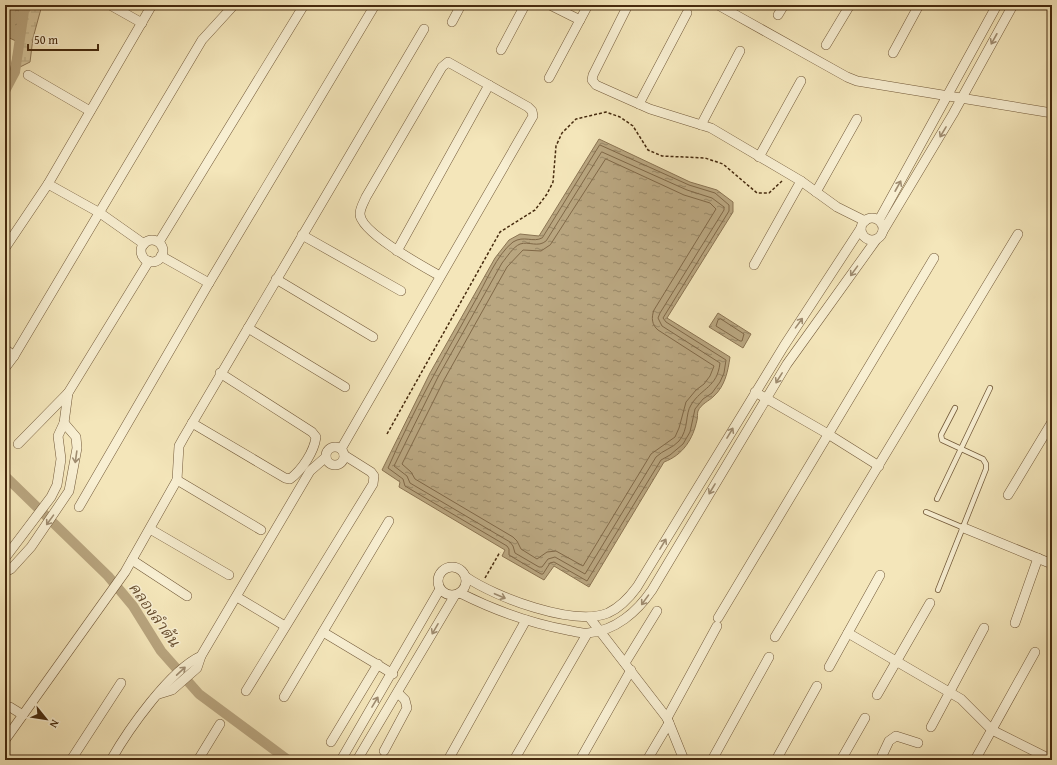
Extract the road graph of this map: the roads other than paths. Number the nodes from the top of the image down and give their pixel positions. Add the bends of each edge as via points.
1 (110, 5) edge
2 (152, 5) edge
3 (234, 5) edge
4 (304, 5) edge
5 (375, 5) edge
6 (461, 5) edge
7 (525, 5) edge
8 (550, 5) edge
9 (588, 5) edge
10 (628, 5) edge
11 (718, 5) edge
12 (784, 5) edge
13 (850, 5) edge
14 (919, 5) edge
15 (997, 5) edge
16 (1012, 5) edge
17 (687, 13) dead end
18 (778, 15) dead end
19 (580, 20) junction
20 (452, 22) dead end
21 (142, 23) junction
22 (424, 29) dead end
23 (826, 45) dead end
24 (501, 50) dead end
25 (740, 51) dead end
26 (893, 53) dead end
27 (28, 75) dead end
28 (549, 78) dead end
29 (801, 81) dead end
30 (490, 85) junction
31 (948, 96) junction
32 (962, 98) junction
33 (639, 104) junction
34 (90, 111) junction
35 (1052, 113) edge
36 (857, 119) dead end
37 (701, 126) junction
38 (759, 157) junction
39 (801, 182) junction
40 (48, 184) junction
41 (816, 192) junction
42 (100, 213) junction
43 (879, 220) junction
44 (863, 224) junction
45 (884, 231) junction
46 (302, 234) junction
47 (1018, 234) dead end
48 (876, 240) junction
49 (159, 242) junction
50 (144, 244) junction
51 (5, 248) edge
52 (397, 251) junction
53 (161, 256) junction
54 (934, 258) dead end
55 (149, 261) junction
56 (754, 265) dead end
57 (440, 276) junction
58 (276, 279) junction
59 (209, 283) junction
60 (401, 291) dead end
61 (248, 328) junction
62 (373, 337) dead end
63 (5, 349) edge
64 (14, 356) junction
65 (5, 368) edge
66 (220, 373) junction
67 (345, 387) dead end
68 (990, 388) dead end
69 (755, 392) junction
70 (68, 393) junction
71 (767, 398) junction
72 (955, 408) dead end
73 (1052, 422) edge
74 (64, 423) junction
75 (192, 423) junction
76 (828, 434) junction
77 (18, 444) dead end
78 (961, 449) junction
79 (342, 452) junction
80 (326, 457) junction
81 (879, 466) junction
82 (60, 473) junction
83 (74, 475) junction
84 (177, 480) junction
85 (1008, 495) dead end
86 (936, 499) dead end
87 (688, 501) junction
88 (80, 507) dead end
89 (701, 509) junction
90 (926, 512) dead end
91 (389, 520) dead end
92 (964, 528) junction
93 (150, 529) junction
94 (261, 530) dead end
95 (20, 538) junction
96 (31, 547) junction
97 (5, 558) edge
98 (1038, 558) junction
99 (132, 560) junction
100 (1052, 564) edge
101 (5, 572) edge
102 (229, 575) dead end
103 (880, 576) dead end
104 (466, 577) junction
105 (440, 589) junction
106 (938, 590) dead end
107 (457, 594) junction
108 (187, 596) dead end
109 (237, 597) junction
110 (930, 602) dead end
111 (657, 611) dead end
112 (589, 617) junction
113 (526, 620) junction
114 (1015, 623) dead end
115 (285, 626) junction
116 (984, 628) dead end
117 (599, 631) junction
118 (323, 632) junction
119 (848, 633) junction
120 (586, 634) junction
121 (775, 637) dead end
122 (1035, 652) dead end
123 (769, 657) dead end
124 (896, 661) junction
125 (378, 664) junction
126 (628, 666) junction
127 (829, 667) dead end
128 (393, 674) junction
129 (121, 683) dead end
130 (817, 686) dead end
131 (246, 691) dead end
132 (949, 692) junction
133 (398, 693) junction
134 (877, 695) dead end
135 (284, 697) dead end
136 (5, 707) edge
137 (23, 715) junction
138 (865, 718) dead end
139 (668, 720) junction
140 (364, 721) junction
141 (220, 724) dead end
142 (930, 727) dead end
143 (377, 728) junction
144 (992, 730) junction
145 (7, 734) edge
146 (331, 742) dead end
147 (918, 743) dead end
148 (384, 751) dead end
149 (1051, 757) edge
150 (71, 760) edge
151 (111, 760) edge
152 (198, 760) edge
153 (341, 760) edge
154 (357, 760) edge
155 (448, 760) edge
156 (514, 760) edge
157 (580, 760) edge
158 (647, 760) edge
159 (684, 760) edge
160 (712, 760) edge
161 (776, 760) edge
162 (841, 760) edge
163 (880, 760) edge
164 (975, 760) edge

1 - 21 street
2 - 21 street
3 - 42 street via 202,40
4 - 49 street
5 - 59 street
6 - 20 street
7 - 24 street
8 - 19 street
9 - 19 street
10 - 33 street via 592,80
11 - 31 street via 857,81
12 - 18 street
13 - 23 street
14 - 26 street
15 - 31 street
16 -> 32 street
17 - 33 street
19 - 28 street
21 - 34 street
22 - 46 street
25 - 37 street
27 - 34 street
29 - 38 street
30 - 52 street
30 - 52 street via 448,62 442,67 366,197 360,215 362,223
30 - 57 street via 528,107 532,111 532,116
31 - 32 street
43 -> 31 street
32 - 35 street
32 -> 45 street
33 - 37 street
34 - 40 street
36 - 41 street
37 - 38 street via 711,128
38 - 39 street
39 - 41 street
39 - 56 street
40 - 42 street
40 - 51 street
41 - 44 street
42 - 50 street
42 - 64 street
43 - 44 street via 872,218
43 - 45 street
44 - 48 street via 861,232 865,238
69 -> 44 street
45 - 48 street
46 - 58 street
46 - 60 street
47 - 81 street
48 -> 71 street via 787,364
49 - 50 street via 151,240
49 - 53 street via 163,249
50 - 55 street via 142,255
52 - 57 street
53 - 55 street via 156,261
53 - 59 street
54 - 76 street
55 - 70 street
57 - 79 street
58 - 61 street
58 - 62 street
59 - 88 street
61 - 66 street
61 - 67 street
63 - 64 street
64 - 65 street
66 - 75 street
66 - 75 street via 312,432 316,437 315,446 298,473 290,479
68 - 78 lane
69 - 71 street
87 -> 69 street
70 - 74 street
70 - 77 street
71 - 76 street
71 -> 89 street
72 - 78 lane via 941,438 944,442
73 - 85 street
74 - 82 street via 58,436
74 -> 83 street via 76,437
75 - 84 street via 179,446
76 - 81 street
76 - 139 street via 718,622
78 - 86 lane
78 - 92 lane via 984,459 986,464
79 - 80 street via 338,448 331,448
79 - 80 street via 342,462 336,465 329,463
79 - 115 street via 371,472 374,476 373,484
80 - 109 street via 310,471
81 - 121 street
82 - 83 street
82 - 95 street via 51,497
83 -> 96 street via 70,491
84 - 93 street
84 - 94 street
87 - 89 street
112 -> 87 street via 608,612 629,598
89 -> 117 street via 643,604 625,619
90 - 92 lane
91 - 118 street
92 - 98 street
92 - 106 lane
93 - 99 street
93 - 102 street
95 - 96 street
95 - 97 street
96 - 101 street
98 - 100 street
98 - 114 street
99 - 108 street
99 - 137 street
103 - 119 street
104 - 105 street via 457,568 445,569 438,580
104 - 107 street via 466,583
104 -> 112 street via 504,597 568,615
105 - 107 street via 446,594
105 - 128 street
107 - 113 street
107 -> 133 street
109 - 115 street
109 - 151 street via 197,661 159,694 127,733
110 - 124 street
111 - 126 street
112 - 117 street
113 - 120 street
113 - 155 street
115 - 131 street
116 - 132 street
117 - 120 street
117 - 126 street
118 - 125 street
118 - 135 street
119 - 124 street
119 - 127 street
120 - 156 street
122 - 144 street
123 - 160 street
124 - 132 street
124 - 134 street
125 - 128 street
125 - 146 street
126 - 139 street
126 - 157 street
140 -> 128 street
129 - 150 street
130 - 161 street
132 - 142 street
132 - 144 street via 961,699
133 - 143 street
133 - 148 street via 406,700 407,708
136 - 137 street via 10,707
137 - 145 street
138 - 162 street
139 - 158 street
139 - 159 street
140 - 143 street
140 - 153 street
141 - 152 street
143 - 154 street
144 - 149 street
144 - 164 street
147 - 163 street via 896,736 890,741

